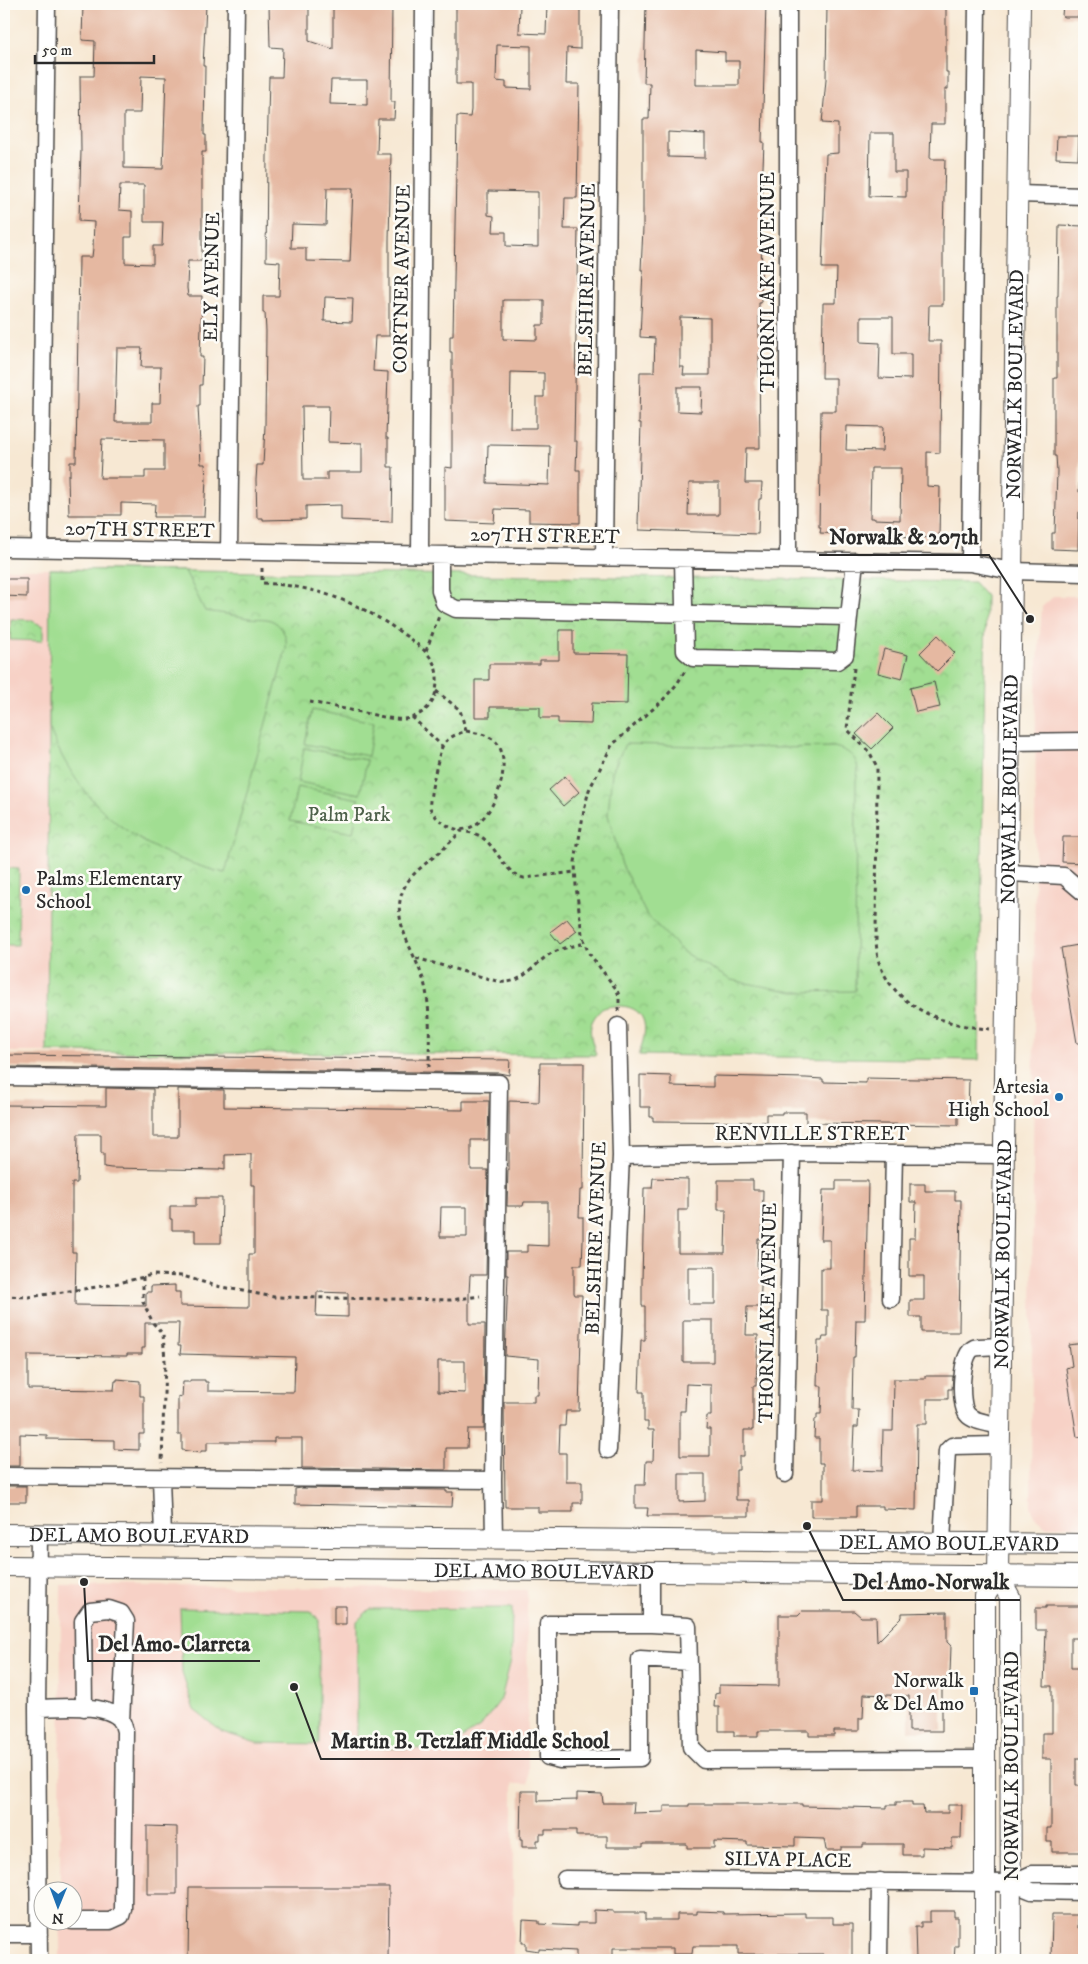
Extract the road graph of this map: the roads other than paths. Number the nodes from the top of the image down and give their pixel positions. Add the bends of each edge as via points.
1 (47, 4) edge
2 (236, 4) edge
3 (424, 4) edge
4 (610, 4) edge
5 (788, 4) edge
6 (977, 4) edge
7 (1020, 4) edge
8 (1018, 194) junction
9 (1084, 196) edge
10 (4, 548) edge
11 (40, 548) junction
12 (229, 551) junction
13 (420, 554) junction
14 (440, 555) junction
15 (604, 558) junction
16 (683, 559) junction
17 (788, 560) junction
18 (855, 561) junction
19 (970, 563) junction
20 (1012, 571) junction
21 (1084, 573) edge
22 (684, 612) junction
23 (848, 617) junction
24 (1084, 741) edge
25 (1010, 742) junction
26 (1008, 873) junction
27 (1084, 893) edge
28 (618, 1026) road end
29 (4, 1077) edge
30 (792, 1153) junction
31 (894, 1154) junction
32 (1004, 1155) junction
33 (621, 1156) junction
34 (891, 1298) dead end
35 (1001, 1346) junction
36 (1000, 1426) junction
37 (999, 1446) junction
38 (608, 1450) dead end
39 (785, 1474) dead end
40 (4, 1476) edge
41 (161, 1478) junction
42 (493, 1480) junction
43 (4, 1534) edge
44 (39, 1535) junction
45 (163, 1536) junction
46 (494, 1539) junction
47 (942, 1542) junction
48 (998, 1543) junction
49 (1084, 1544) edge
50 (4, 1566) edge
51 (39, 1567) junction
52 (494, 1571) junction
53 (651, 1572) junction
54 (998, 1575) junction
55 (1084, 1576) edge
56 (651, 1624) junction
57 (689, 1662) junction
58 (37, 1708) junction
59 (84, 1708) junction
60 (121, 1721) junction
61 (986, 1759) junction
62 (1084, 1874) edge
63 (565, 1878) dead end
64 (880, 1881) junction
65 (41, 1882) edge
66 (985, 1882) junction
67 (1012, 1883) junction
68 (1084, 1892) edge
69 (82, 1921) edge
70 (32, 1928) edge
71 (41, 1932) edge
72 (4, 1934) edge
73 (39, 1960) edge
74 (879, 1960) edge
75 (985, 1960) edge
76 (1011, 1960) edge

1 - 11 street
2 - 12 street, ELY AVENUE
3 - 13 street, CORTNER AVENUE
4 - 15 street, BELSHIRE AVENUE
5 - 17 street, THORNLAKE AVENUE
6 - 19 street
7 - 8 main road, NORWALK BOULEVARD
8 - 9 street
8 - 20 main road, NORWALK BOULEVARD
10 - 11 street, 207TH STREET
11 - 12 street, 207TH STREET
12 - 13 street, 207TH STREET
13 - 14 street, 207TH STREET
14 - 15 street, 207TH STREET
14 - 22 street via 440,590 444,603 456,609
15 - 16 street, 207TH STREET
16 - 17 street, 207TH STREET
16 - 22 street
17 - 18 street, 207TH STREET
18 - 19 street, 207TH STREET
18 - 23 street
19 - 20 street, 207TH STREET
20 - 21 street, 207TH STREET
20 - 25 main road, NORWALK BOULEVARD
22 - 23 street
22 - 23 street via 686,651 693,658 837,661 844,655
24 - 25 street
25 - 26 main road, NORWALK BOULEVARD
26 - 27 street via 1064,876
26 - 32 main road, NORWALK BOULEVARD
28 - 33 street, BELSHIRE AVENUE
29 - 42 street via 499,1084
30 - 31 street, RENVILLE STREET
30 - 33 street, RENVILLE STREET
30 - 39 street, THORNLAKE AVENUE
31 - 32 street, RENVILLE STREET
31 - 34 street
32 - 35 main road, NORWALK BOULEVARD
33 - 38 street, BELSHIRE AVENUE
35 - 36 main road, NORWALK BOULEVARD
35 - 36 street via 973,1348 967,1354 962,1402 966,1414 972,1418
36 - 37 main road, NORWALK BOULEVARD
37 - 47 street via 952,1446 947,1451
37 - 48 main road, NORWALK BOULEVARD
40 - 41 street
41 - 42 street
41 - 45 street
42 - 46 street
43 - 44 main road, DEL AMO BOULEVARD
44 - 45 main road, DEL AMO BOULEVARD
44 - 51 street
45 - 46 main road, DEL AMO BOULEVARD
46 - 47 main road, DEL AMO BOULEVARD
46 - 52 main road
47 - 48 main road, DEL AMO BOULEVARD
48 - 49 main road, DEL AMO BOULEVARD
48 - 54 main road, NORWALK BOULEVARD
50 - 51 main road, DEL AMO BOULEVARD
51 - 52 main road, DEL AMO BOULEVARD
51 - 58 street
52 - 53 main road, DEL AMO BOULEVARD
53 - 54 main road, DEL AMO BOULEVARD
53 - 56 street
54 - 55 main road, DEL AMO BOULEVARD
54 - 61 main road, NORWALK BOULEVARD via 985,1596
54 - 67 main road, NORWALK BOULEVARD via 1010,1597
56 - 57 street via 688,1626
56 - 57 street via 548,1624 548,1757 560,1760 640,1758 640,1659
57 - 61 street via 691,1747 704,1760
58 - 59 street
58 - 65 street
59 - 60 street via 107,1710
59 - 60 street via 83,1621 90,1610 109,1609 121,1613 126,1621
60 - 69 street via 125,1731 123,1909 121,1916 110,1920
61 - 66 main road, NORWALK BOULEVARD
62 - 67 street, SILVA PLACE via 1032,1874
63 - 64 street, SILVA PLACE
64 - 66 street, SILVA PLACE
64 - 74 street
66 - 67 street, SILVA PLACE
66 - 75 main road, NORWALK BOULEVARD
67 - 68 street, SILVA PLACE via 1032,1892
67 - 76 main road, NORWALK BOULEVARD
70 - 72 street
71 - 73 street

